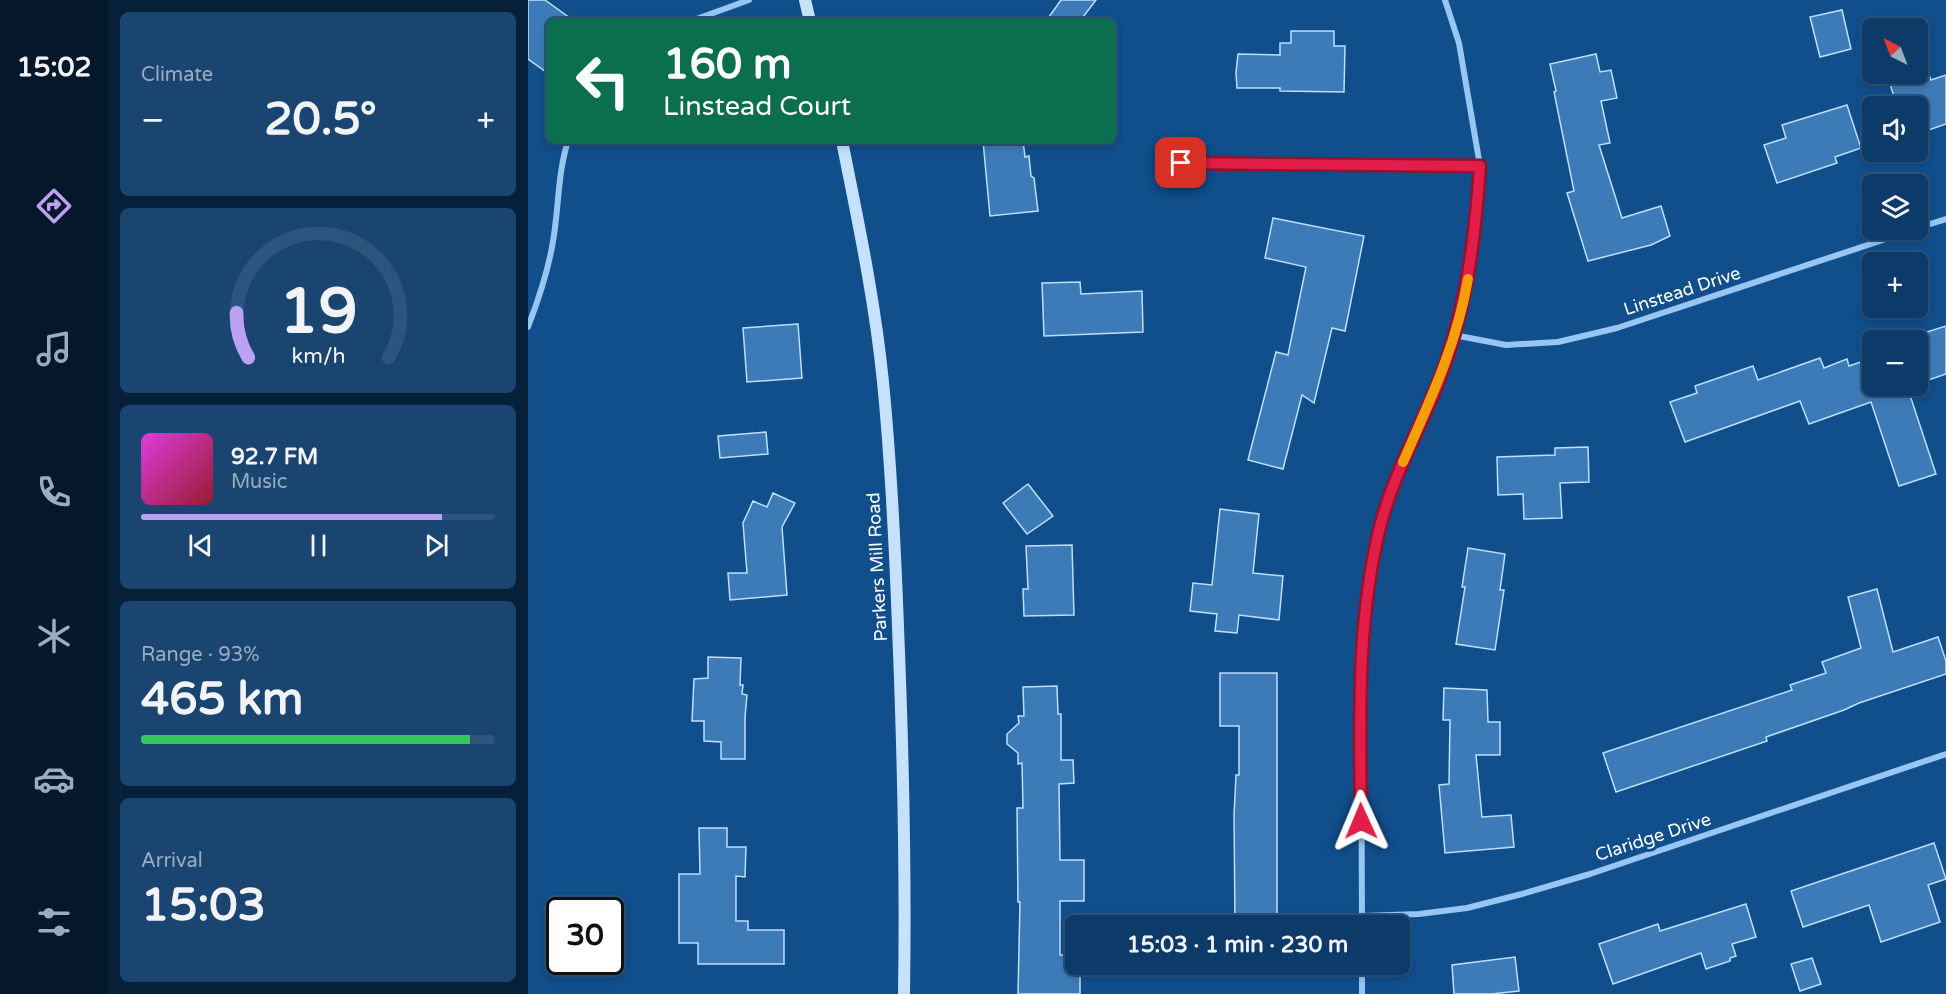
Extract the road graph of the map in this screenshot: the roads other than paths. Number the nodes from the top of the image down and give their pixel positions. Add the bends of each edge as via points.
1 (749, 0) edge
2 (805, 0) edge
3 (1446, 0) edge
4 (699, 18) edge
5 (809, 18) edge
6 (567, 144) edge
7 (843, 144) edge
8 (1181, 163) dead end
9 (1480, 166) junction
10 (1946, 219) edge
11 (1928, 225) edge
12 (1882, 240) edge
13 (528, 327) edge
14 (1454, 335) junction
15 (1946, 754) edge
16 (1362, 915) edge
17 (1390, 915) edge
18 (1362, 975) edge
19 (904, 994) edge
20 (1362, 994) edge

1 - 4 street
2 - 5 main road
3 - 9 street via 1460,43
6 - 13 street via 553,246
7 - 19 main road, Parkers Mill Road via 871,290 895,535 903,731
8 - 9 street
9 - 14 street via 1466,292
10 - 11 street, Linstead Drive
12 - 14 street, Linstead Drive via 1617,328 1558,342 1506,345
14 - 16 street via 1398,473 1371,565 1361,674
15 - 17 street, Claridge Drive via 1522,894 1467,908
18 - 20 street

